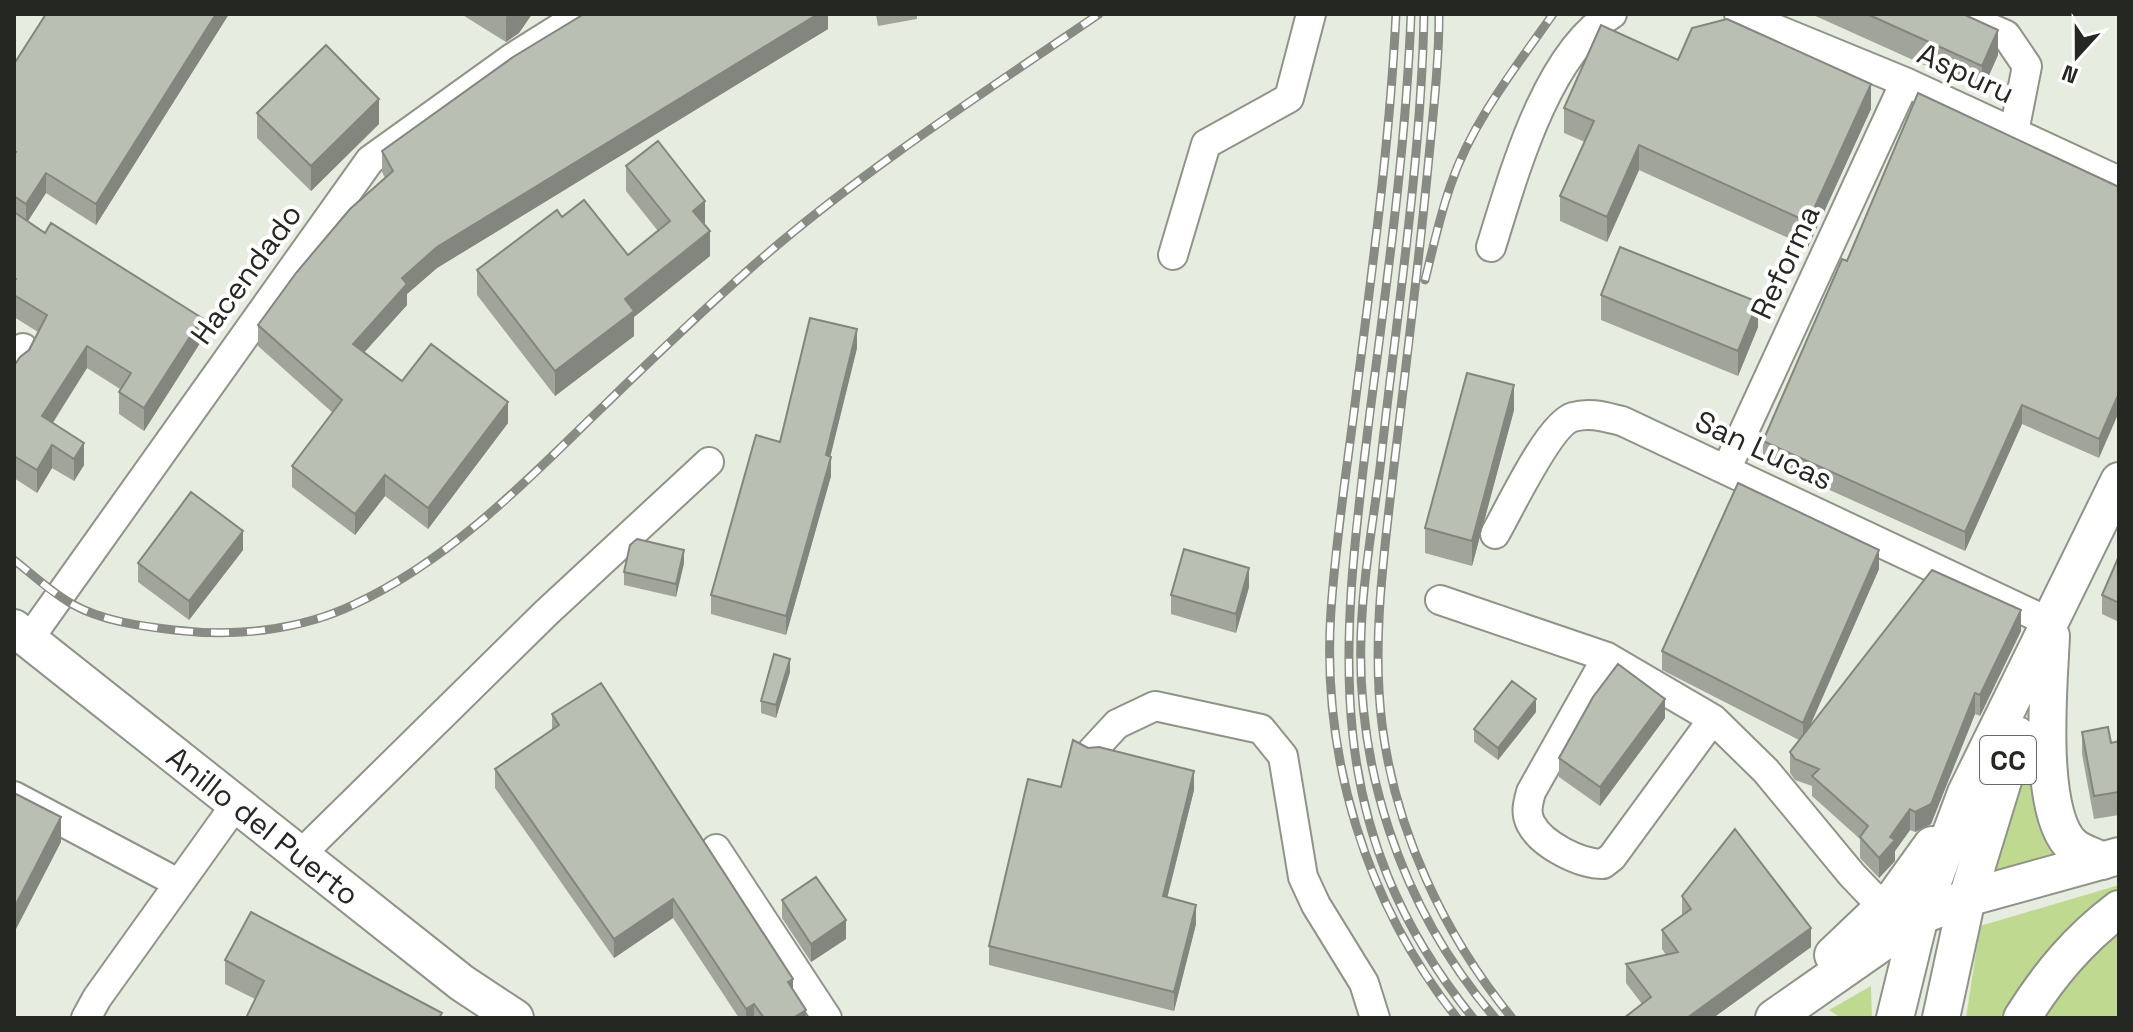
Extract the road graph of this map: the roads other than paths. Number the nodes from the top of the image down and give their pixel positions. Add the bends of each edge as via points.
1 (582, 14) edge
2 (1311, 14) edge
3 (1612, 14) edge
4 (1739, 14) edge
5 (1958, 14) edge
6 (1905, 82) junction
7 (2014, 132) junction
8 (2119, 181) edge
9 (1491, 247) dead end
10 (1173, 255) dead end
11 (709, 462) dead end
12 (1726, 470) junction
13 (2119, 481) edge
14 (1495, 534) dead end
15 (1440, 600) dead end
16 (2051, 623) junction
17 (21, 634) edge
18 (1607, 657) junction
19 (1713, 719) junction
20 (1092, 751) edge
21 (14, 796) edge
22 (236, 804) junction
23 (716, 849) dead end
24 (300, 855) junction
25 (2111, 858) edge
26 (178, 883) junction
27 (1967, 898) junction
28 (2119, 909) edge
29 (1902, 917) junction
30 (86, 1018) edge
31 (515, 1018) edge
32 (827, 1018) edge
33 (1375, 1018) edge
34 (1764, 1018) edge
35 (1774, 1018) edge
36 (1802, 1018) edge
37 (1817, 1018) edge
38 (1895, 1018) edge
39 (1941, 1018) edge
40 (2022, 1018) edge

1 - 17 street, Hacendado via 370,160
2 - 10 street via 1289,98 1206,144
3 - 9 street via 1583,39 1536,116
4 - 6 street, Aspuru
5 - 7 street via 2006,35 2027,66
6 - 7 street, Aspuru
6 - 12 street, Reforma
7 - 8 street, Aspuru
11 - 24 street via 546,613
12 - 14 street, San Lucas via 1622,421 1593,414 1570,418 1555,431
12 - 16 street, San Lucas
13 - 16 main road, CC
15 - 18 street
16 - 25 main road via 2047,748 2056,817 2074,847
16 - 27 main road, CC
16 - 29 main road, CC via 1966,793 1923,860
17 - 22 main road, Anillo del Puerto
18 - 19 street
18 - 19 street via 1527,806 1536,832 1576,859 1603,864 1612,857
19 - 29 street via 1766,771 1852,875
20 - 33 street via 1117,724 1155,706 1261,729 1283,756 1303,877 1364,983
21 - 26 street
22 - 24 main road, Anillo del Puerto
22 - 26 street
23 - 32 street
24 - 31 main road, Anillo del Puerto via 462,983
25 - 27 main road
26 - 30 street
27 - 29 main road
27 - 39 main road, CC
28 - 40 main road via 2079,942
29 - 34 main road
29 - 35 main road
29 - 38 main road
36 - 37 main road

